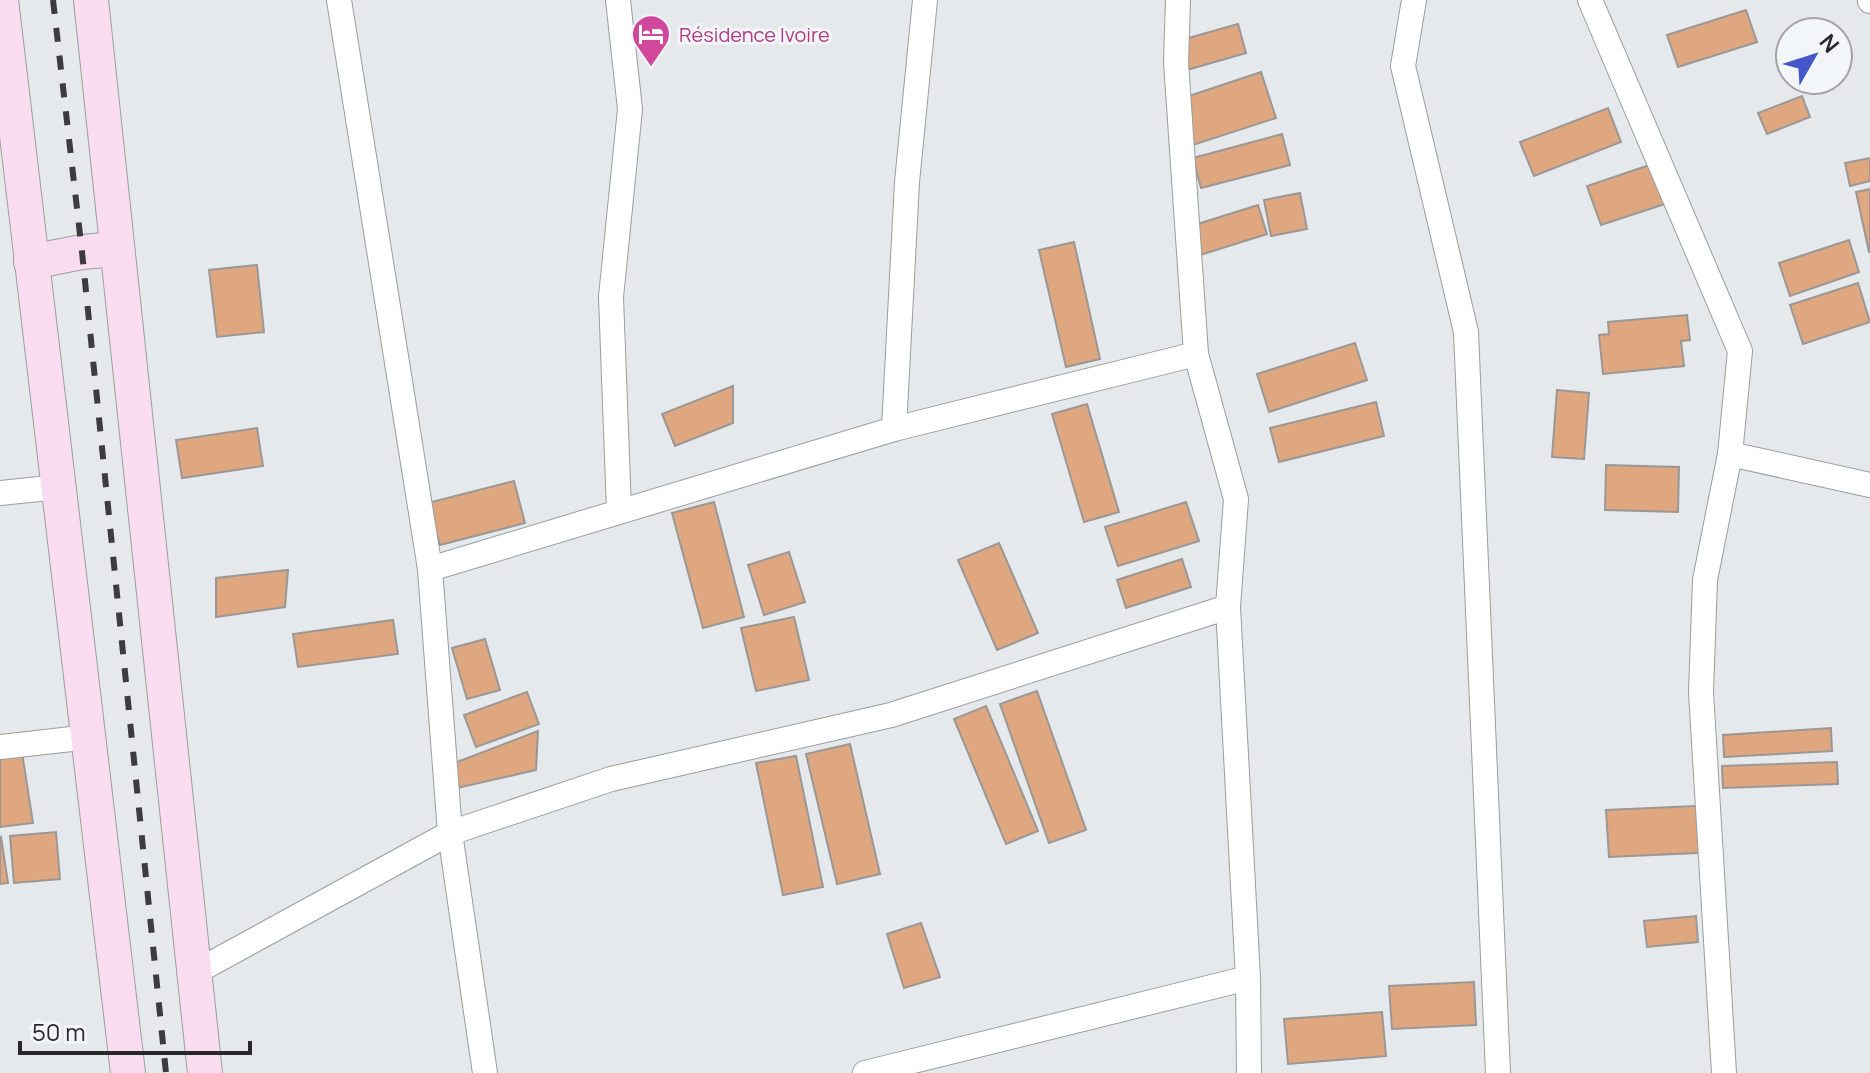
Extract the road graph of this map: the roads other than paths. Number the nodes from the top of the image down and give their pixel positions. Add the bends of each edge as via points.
1 (1, 0) edge
2 (91, 0) edge
3 (339, 0) edge
4 (618, 0) edge
5 (925, 0) edge
6 (1178, 0) edge
7 (1414, 0) edge
8 (1590, 0) edge
9 (117, 249) junction
10 (31, 262) junction
11 (1196, 354) junction
12 (894, 429) junction
13 (1730, 454) junction
14 (1870, 485) edge
15 (58, 487) junction
16 (0, 493) edge
17 (619, 510) junction
18 (430, 569) junction
19 (1228, 607) junction
20 (89, 737) junction
21 (0, 747) edge
22 (450, 833) junction
23 (194, 973) junction
24 (1248, 978) junction
25 (128, 1073) edge
26 (205, 1073) edge
27 (485, 1073) edge
28 (865, 1073) edge
29 (1249, 1073) edge
30 (1498, 1073) edge
31 (1724, 1073) edge

1 - 10 main road
2 - 9 main road
3 - 18 street
4 - 17 street via 630,109 611,297
5 - 12 street via 907,182
6 - 11 street via 1176,62
7 - 30 street via 1403,66 1466,332
8 - 13 street via 1740,351
9 - 10 main road
9 - 23 main road
10 - 15 main road
11 - 12 street
11 - 19 street via 1236,499
12 - 17 street
13 - 14 street
13 - 31 street via 1705,580 1701,692
15 - 16 street
15 - 20 main road
17 - 18 street
18 - 22 street
19 - 22 street via 891,715 611,779
19 - 24 street
20 - 21 street
20 - 25 main road
22 - 23 street
22 - 27 street
23 - 26 main road
24 - 28 street
24 - 29 street

